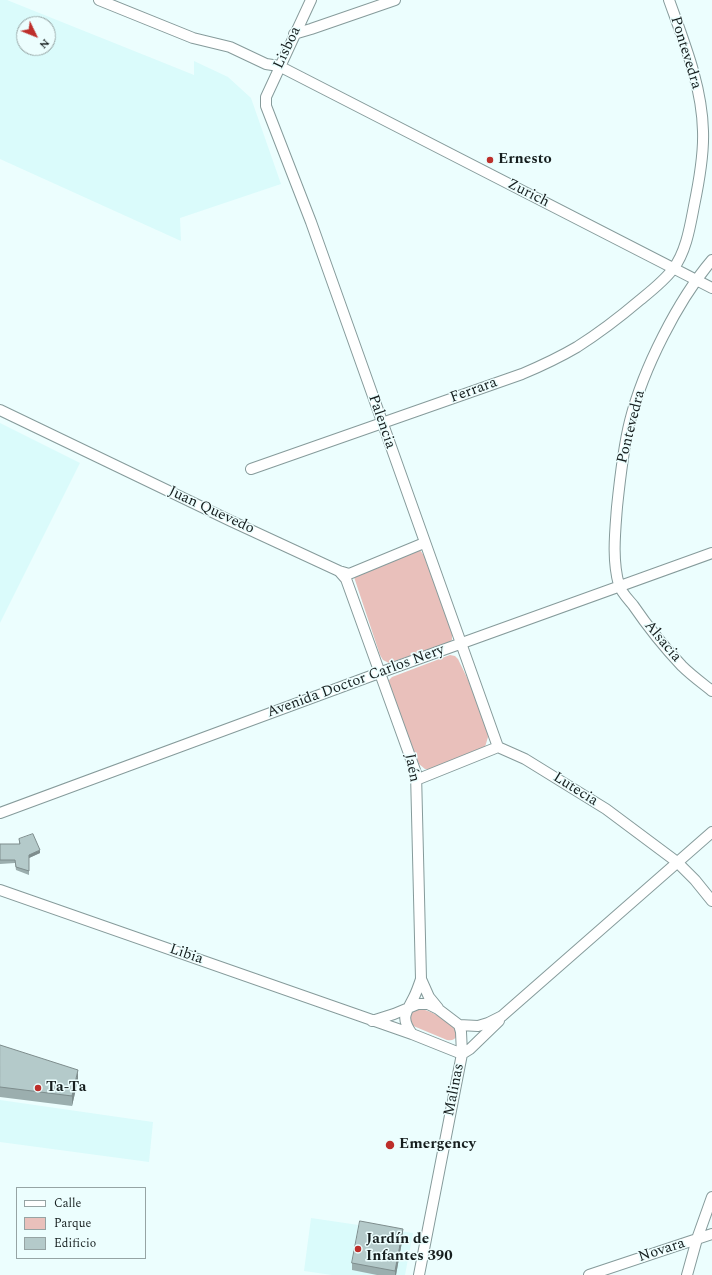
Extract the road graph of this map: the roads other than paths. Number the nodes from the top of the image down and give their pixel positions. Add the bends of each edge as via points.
1 (100, 0) edge
2 (310, 0) edge
3 (395, 0) edge
4 (669, 0) edge
5 (294, 34) junction
6 (279, 66) junction
7 (266, 97) joint
8 (712, 260) edge
9 (674, 269) junction
10 (697, 280) junction
11 (712, 288) edge
12 (0, 410) edge
13 (382, 424) junction
14 (251, 469) dead end
15 (424, 543) junction
16 (712, 553) edge
17 (339, 571) junction
18 (619, 586) junction
19 (461, 644) junction
20 (379, 672) junction
21 (712, 691) edge
22 (498, 747) junction
23 (416, 780) junction
24 (0, 813) edge
25 (712, 832) edge
26 (677, 862) junction
27 (0, 890) edge
28 (712, 901) edge
29 (420, 979) junction
30 (408, 1007) junction
31 (438, 1008) junction
32 (502, 1016) junction
33 (372, 1021) junction
34 (459, 1025) junction
35 (412, 1034) junction
36 (462, 1054) junction
37 (712, 1197) edge
38 (712, 1234) edge
39 (697, 1239) junction
40 (419, 1275) edge
41 (589, 1275) edge
42 (687, 1275) edge

1 - 6 street, Zurich via 193,38 230,47 266,64
2 - 5 street, Lisboa
3 - 5 street
4 - 9 street, Pontevedra via 693,71 703,131 693,215
5 - 6 street, Lisboa
6 - 7 street, Lisboa
6 - 9 street, Zurich
7 - 13 street, Palencia via 266,106 311,222
8 - 10 street
9 - 10 street, Zurich
9 - 13 street, Ferrara via 618,319 576,348 522,374
10 - 11 street, Zurich
10 - 18 street, Pontevedra via 659,345 630,421 621,469 614,542
12 - 17 street, Juan Quevedo
13 - 14 street, Ferrara
13 - 15 street, Palencia
15 - 17 street, Juan Quevedo via 349,574
15 - 19 street, Palencia
16 - 18 street, Avenida Doctor Carlos Nery
17 - 20 street, Jaén via 346,579
18 - 19 street, Avenida Doctor Carlos Nery
18 - 21 street, Alsacia via 650,630 683,667
19 - 20 street, Avenida Doctor Carlos Nery
19 - 22 street, Palencia
20 - 23 street, Jaén via 413,762
20 - 24 street, Avenida Doctor Carlos Nery
22 - 23 street
22 - 26 street, Lutecia via 526,759 606,809
23 - 29 street, Jaén
25 - 26 street, Malinas
26 - 28 street, Lutecia
26 - 32 street, Malinas
27 - 33 street, Libia
29 - 30 street, Jaén
29 - 31 street, Jaén
30 - 31 street via 428,1004
30 - 33 street
30 - 35 street via 405,1017
31 - 34 street
32 - 34 street, Malinas via 478,1026
32 - 36 street, Malinas via 498,1023
33 - 35 street, Libia
34 - 36 street
35 - 36 street, Libia
36 - 40 street, Malinas
37 - 39 street
38 - 39 street, Novara
39 - 41 street, Novara
39 - 42 street

